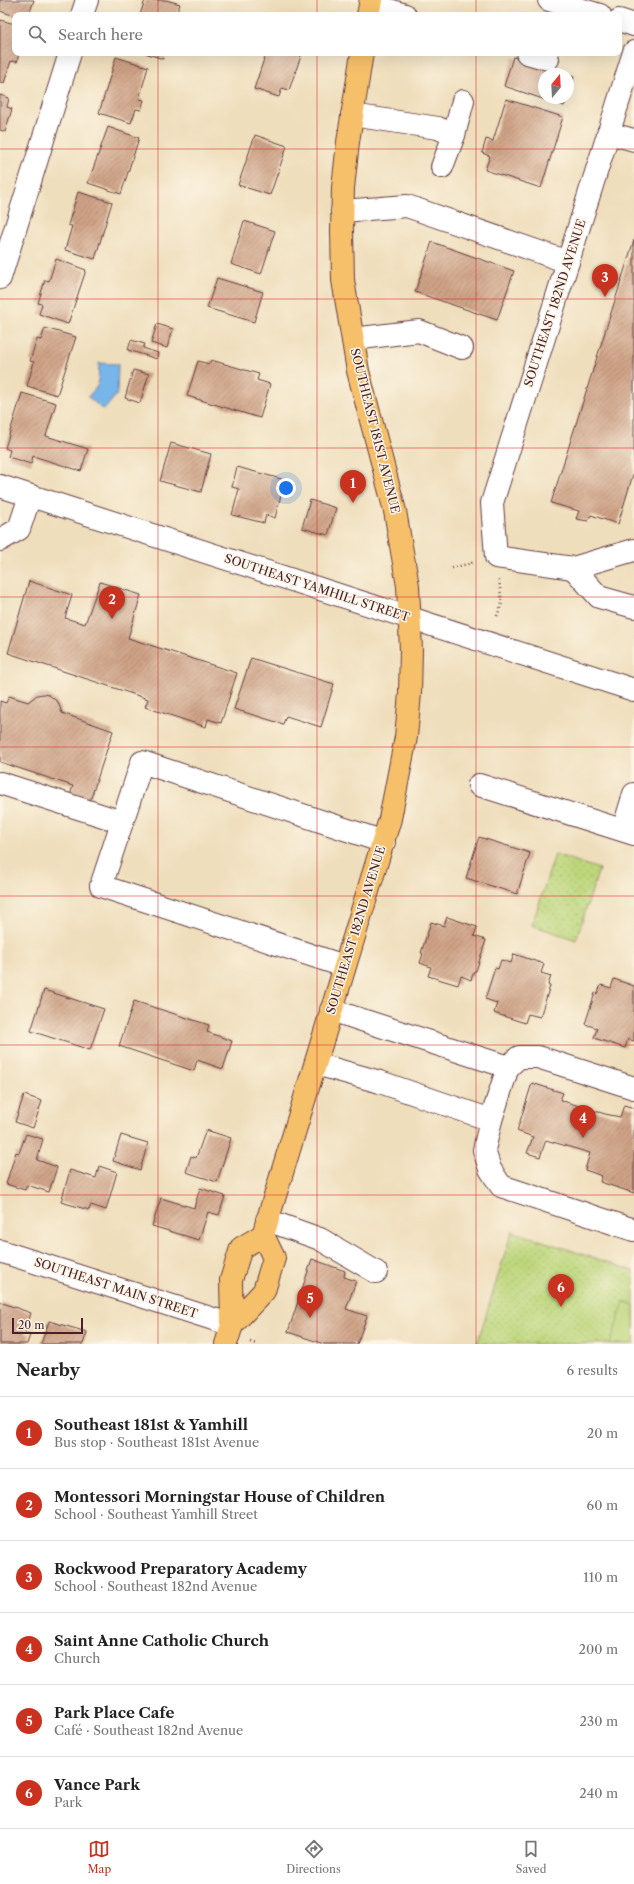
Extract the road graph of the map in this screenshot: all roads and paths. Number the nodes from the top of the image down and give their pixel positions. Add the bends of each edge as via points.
1 (87, 0) edge
2 (548, 0) edge
3 (370, 6) edge
4 (83, 12) edge
5 (393, 12) edge
6 (590, 12) edge
7 (622, 21) edge
8 (634, 25) edge
9 (634, 52) edge
10 (69, 56) edge
11 (362, 56) edge
12 (538, 56) edge
13 (548, 59) dead end
14 (463, 101) dead end
15 (352, 115) junction
16 (608, 133) junction
17 (454, 135) junction
18 (634, 140) edge
19 (442, 167) dead end
20 (342, 212) junction
21 (568, 262) junction
22 (0, 278) edge
23 (353, 339) junction
24 (462, 348) dead end
25 (0, 486) edge
26 (30, 496) junction
27 (0, 540) edge
28 (634, 550) edge
29 (496, 557) junction
30 (573, 568) junction
31 (634, 607) edge
32 (497, 616) dead end
33 (410, 618) junction
34 (634, 690) edge
35 (0, 783) edge
36 (478, 785) dead end
37 (634, 794) edge
38 (122, 822) junction
39 (628, 832) edge
40 (384, 842) junction
41 (344, 966) junction
42 (331, 1010) junction
43 (316, 1064) junction
44 (508, 1067) junction
45 (634, 1088) edge
46 (491, 1120) junction
47 (265, 1228) junction
48 (634, 1230) edge
49 (0, 1251) edge
50 (376, 1272) dead end
51 (229, 1335) edge

1 - 4 street
2 - 6 street
3 - 5 street
7 - 8 street
9 - 16 street, SOUTHEAST 182ND AVENUE
10 - 22 street
11 - 15 main road, SOUTHEAST 181ST AVENUE
12 - 13 street
14 - 17 street
15 - 17 street via 438,128
15 - 20 main road, SOUTHEAST 181ST AVENUE
16 - 18 street
16 - 21 street, SOUTHEAST 182ND AVENUE
17 - 19 street
20 - 21 street via 407,206
20 - 23 main road, SOUTHEAST 181ST AVENUE via 344,280
21 - 29 street, SOUTHEAST 182ND AVENUE via 494,495 492,511
23 - 24 street via 419,331
23 - 33 main road, SOUTHEAST 181ST AVENUE via 358,371 395,511 408,586
25 - 26 street, SOUTHEAST YAMHILL STREET
26 - 27 street via 20,529
26 - 33 street, SOUTHEAST YAMHILL STREET
28 - 30 street
29 - 30 street
29 - 32 path via 502,603
30 - 31 street via 599,597
33 - 34 street, SOUTHEAST YAMHILL STREET
33 - 40 main road, SOUTHEAST 182ND AVENUE via 410,693 406,737
35 - 38 street
36 - 39 street
37 - 39 street
38 - 40 street via 142,762
38 - 41 street via 101,886
40 - 41 main road, SOUTHEAST 182ND AVENUE
41 - 42 main road, SOUTHEAST 182ND AVENUE
42 - 43 main road, SOUTHEAST 182ND AVENUE
42 - 44 street
43 - 46 street via 380,1082
43 - 47 main road, SOUTHEAST 182ND AVENUE
44 - 45 street via 519,1057 538,1057
44 - 46 street
46 - 48 street via 484,1150 490,1169 501,1186
47 - 50 street via 320,1239
47 - 51 main road via 241,1248 231,1280
47 - 51 main road via 274,1258 264,1290
49 - 51 street, SOUTHEAST MAIN STREET

